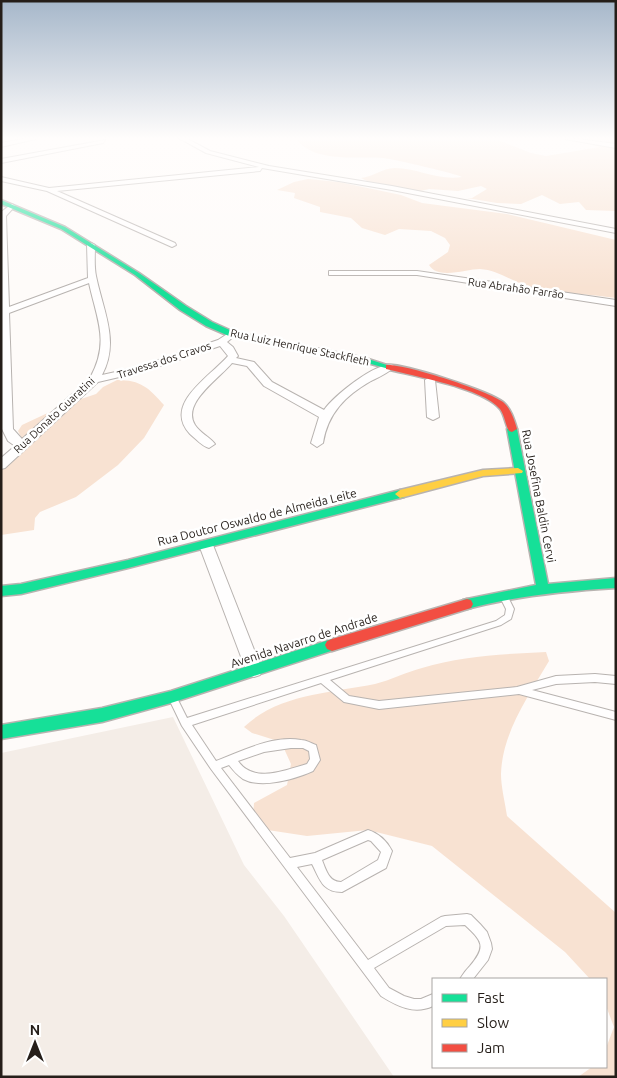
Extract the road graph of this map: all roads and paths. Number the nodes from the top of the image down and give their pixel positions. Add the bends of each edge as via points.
1 (37, 187) edge
2 (76, 187) edge
3 (388, 187) edge
4 (49, 190) junction
5 (7, 204) edge
6 (2, 229) edge
7 (616, 231) edge
8 (91, 245) junction
9 (172, 245) dead end
10 (332, 273) dead end
11 (92, 279) junction
12 (616, 303) edge
13 (3, 312) edge
14 (232, 334) junction
15 (221, 342) junction
16 (230, 360) junction
17 (388, 367) junction
18 (94, 380) junction
19 (430, 380) junction
20 (506, 409) joint
21 (324, 415) junction
22 (433, 417) dead end
23 (317, 443) dead end
24 (209, 444) dead end
25 (22, 445) junction
26 (1, 465) edge
27 (518, 471) junction
28 (206, 545) junction
29 (616, 583) edge
30 (543, 588) junction
31 (1, 591) edge
32 (502, 594) junction
33 (254, 670) junction
34 (322, 679) junction
35 (616, 680) edge
36 (517, 691) junction
37 (171, 697) junction
38 (616, 716) edge
39 (185, 723) junction
40 (1, 732) edge
41 (231, 760) junction
42 (214, 766) junction
43 (315, 858) junction
44 (288, 864) junction
45 (366, 967) junction
46 (467, 978) edge
47 (432, 1001) edge

1 - 4 street
2 - 4 street
3 - 7 street
4 - 9 street
5 - 6 street via 2,216
5 - 8 street, Rua Luiz Henrique Stackfleth via 63,228
6 - 13 street
8 - 11 street, Rua Donato Guaratini
8 - 14 street, Rua Luiz Henrique Stackfleth via 183,308
10 - 12 street, Rua Abrahão Farrão via 417,273
11 - 13 street
11 - 18 street, Rua Donato Guaratini via 108,337 103,366
13 - 25 street via 7,429 12,438
14 - 15 street, Travessa dos Cravos
14 - 17 street, Rua Luiz Henrique Stackfleth
15 - 16 street via 232,352
15 - 18 street, Travessa dos Cravos via 142,369
16 - 21 street via 253,366 268,384
16 - 24 street via 193,397 188,411 189,425
17 - 19 street, Rua Luiz Henrique Stackfleth
17 - 21 street via 354,388
18 - 25 street, Rua Donato Guaratini
19 - 20 street, Rua Luiz Henrique Stackfleth via 476,392
19 - 22 street
20 - 27 street, Rua Josefina Baldin Cervi
21 - 23 street
25 - 26 street, Rua Donato Guaratini
27 - 28 street, Rua Doutor Oswaldo de Almeida Leite via 484,473
27 - 30 street, Rua Josefina Baldin Cervi
28 - 31 street, Rua Doutor Oswaldo de Almeida Leite
28 - 33 street
29 - 30 street, Avenida Navarro de Andrade
30 - 32 street, Avenida Navarro de Andrade
32 - 33 street, Avenida Navarro de Andrade via 408,620
32 - 34 lane via 510,609 508,617 498,623
33 - 37 street, Avenida Navarro de Andrade
34 - 36 lane via 347,699 378,705
34 - 39 lane
35 - 36 lane via 556,680
36 - 38 lane
37 - 39 lane
37 - 40 street, Avenida Navarro de Andrade via 102,715
39 - 42 lane
41 - 41 lane via 260,749 299,743 313,748 316,760 310,768 266,779 249,778 237,771
41 - 42 lane
42 - 44 lane
43 - 43 lane via 327,882 334,887 342,887 382,864 387,851 368,835
43 - 44 lane
44 - 45 lane
45 - 46 lane via 445,921 468,919 480,931 487,945 485,958
45 - 47 lane via 385,992 405,1004 429,1004

